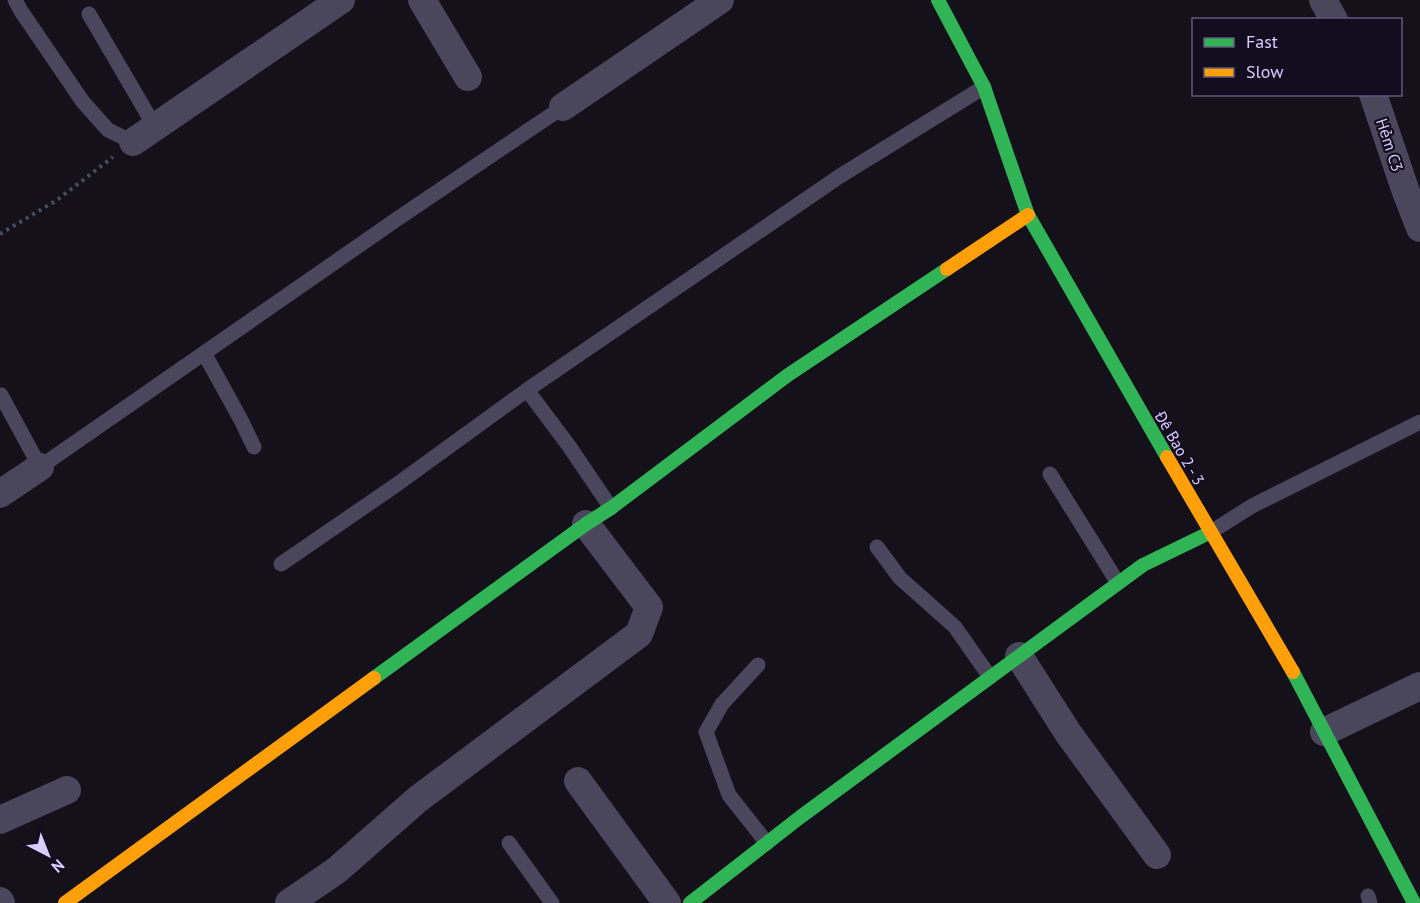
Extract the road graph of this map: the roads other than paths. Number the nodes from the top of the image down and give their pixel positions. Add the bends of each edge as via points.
1 (15, 0) edge
2 (341, 0) edge
3 (422, 0) edge
4 (720, 0) edge
5 (938, 0) edge
6 (1323, 0) edge
7 (89, 14) dead end
8 (1333, 18) edge
9 (468, 77) dead end
10 (984, 87) junction
11 (1374, 96) edge
12 (563, 107) joint
13 (144, 134) junction
14 (1028, 215) junction
15 (1420, 228) edge
16 (204, 353) junction
17 (527, 390) junction
18 (1, 395) edge
19 (1420, 422) edge
20 (254, 447) dead end
21 (40, 467) junction
22 (1050, 474) dead end
23 (0, 494) edge
24 (611, 508) junction
25 (586, 524) junction
26 (1211, 532) junction
27 (877, 547) dead end
28 (281, 564) dead end
29 (1118, 583) junction
30 (1018, 656) junction
31 (758, 665) dead end
32 (990, 676) junction
33 (1420, 686) edge
34 (1324, 732) junction
35 (578, 781) dead end
36 (67, 790) dead end
37 (0, 820) edge
38 (509, 843) dead end
39 (767, 843) junction
40 (1157, 855) dead end
41 (65, 903) edge
42 (289, 903) edge
43 (552, 903) edge
44 (668, 903) edge
45 (690, 903) edge
46 (1414, 903) edge

1 - 13 lane via 83,102 108,130
2 - 13 street
3 - 9 street
4 - 12 street
5 - 10 street, Đê Bao 2 - 3
6 - 8 street
7 - 13 lane
10 - 14 street, Đê Bao 2 - 3
10 - 17 lane via 840,176
11 - 15 street, Hẻm C3
12 - 16 lane
14 - 24 street via 788,375
14 - 26 street, Đê Bao 2 - 3
16 - 20 lane
16 - 21 lane
17 - 24 lane
17 - 28 lane
18 - 21 lane
19 - 26 lane via 1252,506
21 - 23 street
22 - 29 lane
24 - 25 street
25 - 41 street
25 - 42 street via 649,607 639,634 418,799 337,870
26 - 29 street via 1143,565
26 - 34 street, Đê Bao 2 - 3
27 - 32 lane via 900,578 955,627
29 - 30 street
30 - 32 street
30 - 40 street via 1068,733
31 - 39 lane via 722,704 706,732 729,795
32 - 39 street
33 - 34 street
34 - 46 street, Đê Bao 2 - 3
35 - 44 street
36 - 37 street
38 - 43 lane
39 - 45 street

